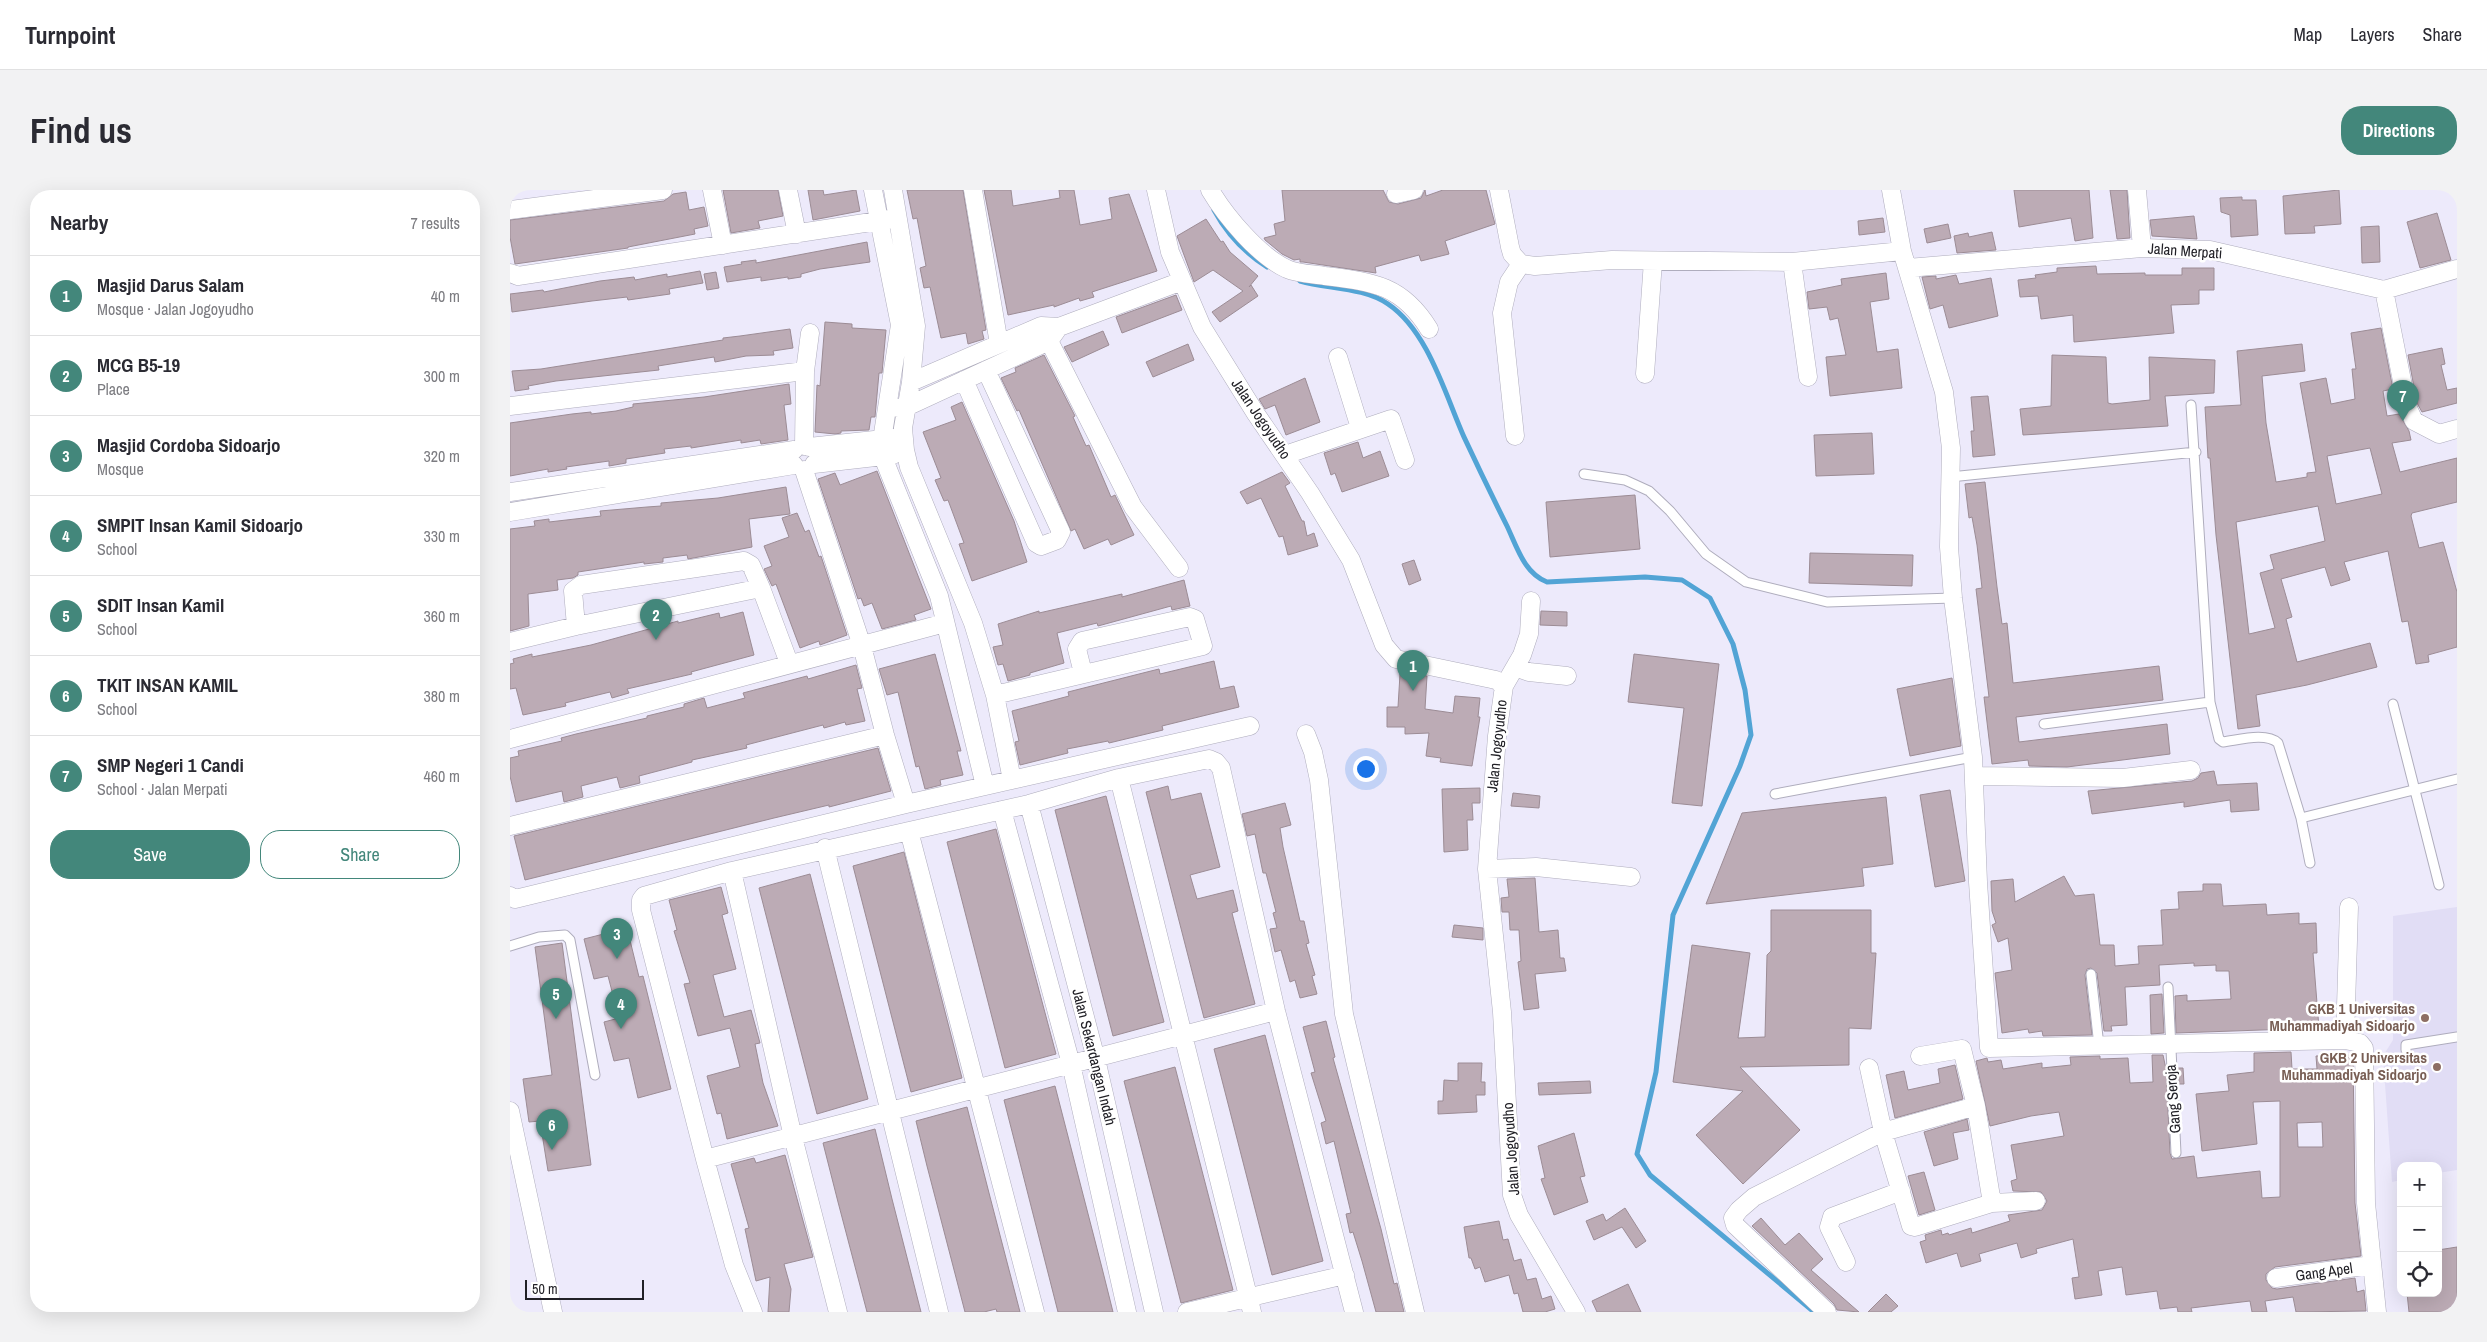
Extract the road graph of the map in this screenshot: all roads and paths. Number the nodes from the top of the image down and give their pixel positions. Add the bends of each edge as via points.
1 (664, 190) edge
2 (712, 190) edge
3 (788, 190) edge
4 (873, 190) edge
5 (893, 190) edge
6 (973, 190) edge
7 (1156, 190) edge
8 (1210, 190) edge
9 (1499, 190) edge
10 (1891, 190) edge
11 (2137, 190) edge
12 (510, 210) edge
13 (899, 217) junction
14 (879, 221) junction
15 (797, 234) junction
16 (723, 245) junction
17 (2142, 248) junction
18 (1905, 260) junction
19 (1653, 262) junction
20 (1792, 262) junction
21 (1521, 264) junction
22 (2457, 269) edge
23 (510, 273) edge
24 (1182, 281) junction
25 (2384, 290) junction
26 (1429, 329) dead end
27 (810, 333) dead end
28 (1045, 334) junction
29 (999, 344) junction
30 (1338, 357) dead end
31 (986, 370) junction
32 (805, 371) junction
33 (1645, 374) dead end
34 (1808, 377) dead end
35 (964, 380) junction
36 (912, 382) junction
37 (2192, 405) dead end
38 (510, 406) edge
39 (906, 407) junction
40 (886, 410) junction
41 (1360, 428) junction
42 (2457, 429) edge
43 (1515, 436) dead end
44 (905, 445) junction
45 (882, 448) junction
46 (2196, 452) junction
47 (1285, 455) junction
48 (803, 457) junction
49 (1405, 460) dead end
50 (1584, 474) dead end
51 (1950, 477) junction
52 (510, 492) edge
53 (510, 512) edge
54 (1179, 568) dead end
55 (762, 588) junction
56 (1953, 598) junction
57 (1531, 601) dead end
58 (945, 623) junction
59 (576, 626) junction
60 (510, 642) edge
61 (862, 646) junction
62 (789, 663) junction
63 (1515, 667) junction
64 (1083, 674) junction
65 (1567, 676) dead end
66 (1504, 686) junction
67 (996, 695) junction
68 (2210, 702) junction
69 (2393, 704) dead end
70 (2044, 724) dead end
71 (1250, 726) dead end
72 (1306, 734) dead end
73 (885, 735) junction
74 (510, 738) edge
75 (1973, 757) junction
76 (2191, 770) dead end
77 (1974, 776) junction
78 (1119, 778) junction
79 (2457, 779) edge
80 (1012, 780) junction
81 (985, 786) junction
82 (2414, 789) junction
83 (1774, 794) dead end
84 (906, 804) junction
85 (1029, 804) junction
86 (1002, 810) junction
87 (2301, 818) junction
88 (510, 826) edge
89 (909, 831) junction
90 (825, 848) junction
91 (2310, 863) dead end
92 (1487, 869) junction
93 (732, 871) junction
94 (1631, 877) dead end
95 (2439, 885) dead end
96 (510, 896) edge
97 (2349, 907) dead end
98 (510, 946) edge
99 (2091, 974) dead end
100 (2168, 987) dead end
101 (1276, 1011) junction
102 (1184, 1036) junction
103 (2457, 1036) edge
104 (2345, 1040) junction
105 (2099, 1046) junction
106 (2169, 1046) junction
107 (1989, 1048) junction
108 (1962, 1049) junction
109 (2406, 1050) dead end
110 (1920, 1056) dead end
111 (1096, 1058) junction
112 (1071, 1064) junction
113 (1869, 1068) dead end
114 (595, 1075) dead end
115 (975, 1088) junction
116 (1976, 1106) junction
117 (510, 1111) edge
118 (889, 1113) junction
119 (1883, 1132) junction
120 (793, 1137) junction
121 (2176, 1153) dead end
122 (705, 1159) junction
123 (1901, 1191) junction
124 (2036, 1201) dead end
125 (1992, 1203) junction
126 (1846, 1262) dead end
127 (2371, 1265) junction
128 (1345, 1275) junction
129 (2276, 1278) dead end
130 (1251, 1305) edge
131 (553, 1312) edge
132 (753, 1312) edge
133 (838, 1312) edge
134 (939, 1312) edge
135 (1035, 1312) edge
136 (1128, 1312) edge
137 (1154, 1312) edge
138 (1187, 1312) edge
139 (1354, 1312) edge
140 (1415, 1312) edge
141 (1576, 1312) edge
142 (1827, 1312) edge
143 (2377, 1312) edge

1 - 12 street
2 - 16 street
3 - 15 street
4 - 14 street
5 - 13 street
6 - 29 street
7 - 24 street, Jalan Jogoyudho via 1170,252
8 - 26 street via 1230,218 1272,260 1302,273 1382,285 1405,300 1421,315
9 - 21 street via 1512,254
10 - 18 street
11 - 17 street
13 - 14 street
13 - 36 street via 916,326
14 - 15 street
14 - 40 street via 900,325
15 - 16 street
16 - 23 street via 518,276
17 - 18 street, Jalan Merpati
17 - 25 street, Jalan Merpati via 2210,250
18 - 20 street, Jalan Merpati
18 - 51 street via 1944,392 1951,448
19 - 20 street, Jalan Merpati
19 - 21 street, Jalan Merpati via 1612,260 1535,266
19 - 33 street
20 - 34 street
21 - 43 street via 1509,282 1502,313
22 - 25 street, Jalan Merpati
24 - 28 street
24 - 47 street, Jalan Jogoyudho via 1202,327
25 - 42 street via 2407,406 2414,421 2439,434
27 - 32 street
28 - 29 street
28 - 31 street
28 - 54 street via 1133,508
29 - 36 street
30 - 41 street
31 - 35 street
31 - 35 street via 1061,532 1057,540 1041,546 1036,543
32 - 38 street
32 - 48 street
35 - 39 street
36 - 39 street
37 - 46 lane
39 - 40 street
39 - 44 street
40 - 45 street
41 - 47 street
41 - 49 street via 1391,420
44 - 45 street
44 - 67 street via 909,467 973,623
45 - 48 street
45 - 58 street via 939,596
46 - 51 lane
46 - 68 lane
47 - 66 street, Jalan Jogoyudho via 1351,560 1389,653 1396,660 1496,680
48 - 52 street
48 - 53 street
48 - 61 street
50 - 56 lane via 1625,480 1650,491 1706,554 1746,582 1827,602
51 - 56 street via 1949,547
55 - 59 street
55 - 59 street via 751,565 744,561 581,585 573,591
55 - 62 street
56 - 75 street
57 - 63 street via 1529,634
58 - 61 street
58 - 81 street
59 - 60 street
61 - 62 street
61 - 73 street
62 - 74 street
63 - 65 street via 1529,672
63 - 66 street
64 - 64 street via 1077,649 1082,641 1191,616 1195,619 1203,646
64 - 67 street
66 - 92 street, Jalan Jogoyudho
67 - 80 street
68 - 70 lane
68 - 87 lane via 2216,734 2223,742 2265,737 2278,743
69 - 82 lane
71 - 80 street
72 - 140 street via 1319,780 1344,1014
73 - 84 street
73 - 88 street
75 - 77 street
75 - 83 lane
76 - 77 street via 2123,778
77 - 107 street
78 - 85 street
78 - 101 street via 1209,759 1221,768
78 - 102 street
79 - 82 lane
80 - 81 street
81 - 84 street
82 - 87 lane
82 - 95 lane
84 - 96 street via 515,900
85 - 86 street
85 - 111 street, Jalan Sekardangan Indah
86 - 89 street
86 - 112 street, Jalan Sekardangan Indah
87 - 91 lane
89 - 90 street
89 - 115 street
90 - 93 street
90 - 118 street
92 - 94 street via 1536,867
92 - 141 street, Jalan Jogoyudho via 1502,1012 1512,1195 1519,1215
93 - 120 street
93 - 122 street via 644,896 641,900
97 - 104 street
98 - 114 lane via 539,937 565,935 570,940
99 - 105 lane
100 - 106 lane, Gang Seroja
101 - 102 street
101 - 128 street
102 - 111 street
102 - 130 street
103 - 109 lane via 2406,1045
104 - 106 street
104 - 127 street via 2360,1043 2364,1048 2366,1203
105 - 106 street
105 - 107 street
106 - 121 lane, Gang Seroja
107 - 108 street
108 - 110 street
108 - 116 street
111 - 112 street
111 - 137 street, Jalan Sekardangan Indah
112 - 115 street
112 - 136 street, Jalan Sekardangan Indah
113 - 119 street
115 - 118 street
115 - 135 street
116 - 119 street
116 - 125 street
117 - 131 street
118 - 120 street
118 - 134 street
119 - 123 street
119 - 142 street via 1754,1197 1734,1218 1735,1225
120 - 122 street
120 - 133 street
122 - 132 street via 734,1265
123 - 125 street via 1909,1223 1915,1227
123 - 126 street via 1832,1218 1829,1227
124 - 125 street
127 - 129 street, Gang Apel
127 - 143 street
128 - 130 street
128 - 139 street
130 - 138 street

